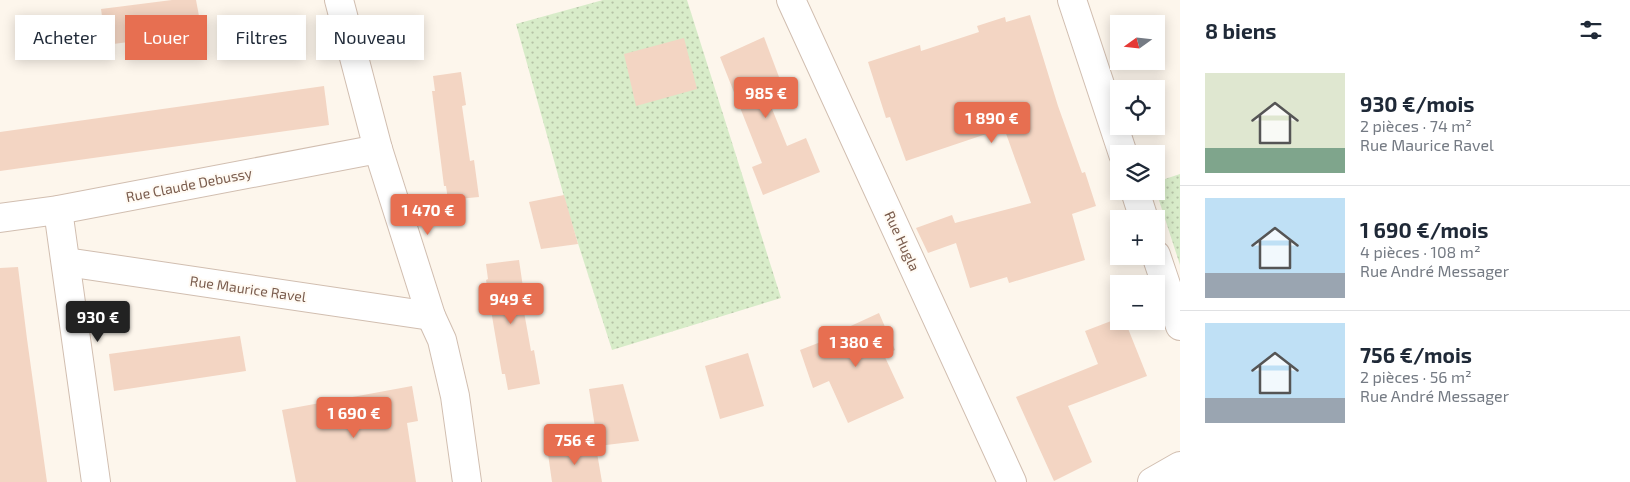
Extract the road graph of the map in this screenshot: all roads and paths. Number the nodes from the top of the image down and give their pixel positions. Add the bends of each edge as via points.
1 (339, 0) edge
2 (791, 0) edge
3 (1072, 0) edge
4 (1120, 145) edge
5 (378, 149) junction
6 (58, 210) junction
7 (0, 218) edge
8 (66, 262) junction
9 (1159, 265) edge
10 (431, 316) junction
11 (1180, 326) edge
12 (1180, 466) edge
13 (96, 482) edge
14 (467, 482) edge
15 (1012, 482) edge
16 (1152, 482) edge

1 - 5 street
2 - 15 street, Rue Hugla
3 - 4 street
5 - 6 street, Rue Claude Debussy
5 - 10 street
6 - 7 street, Rue Claude Debussy
6 - 8 street
8 - 10 street, Rue Maurice Ravel
8 - 13 street
9 - 11 street
10 - 14 street via 442,340 455,396
12 - 16 street

